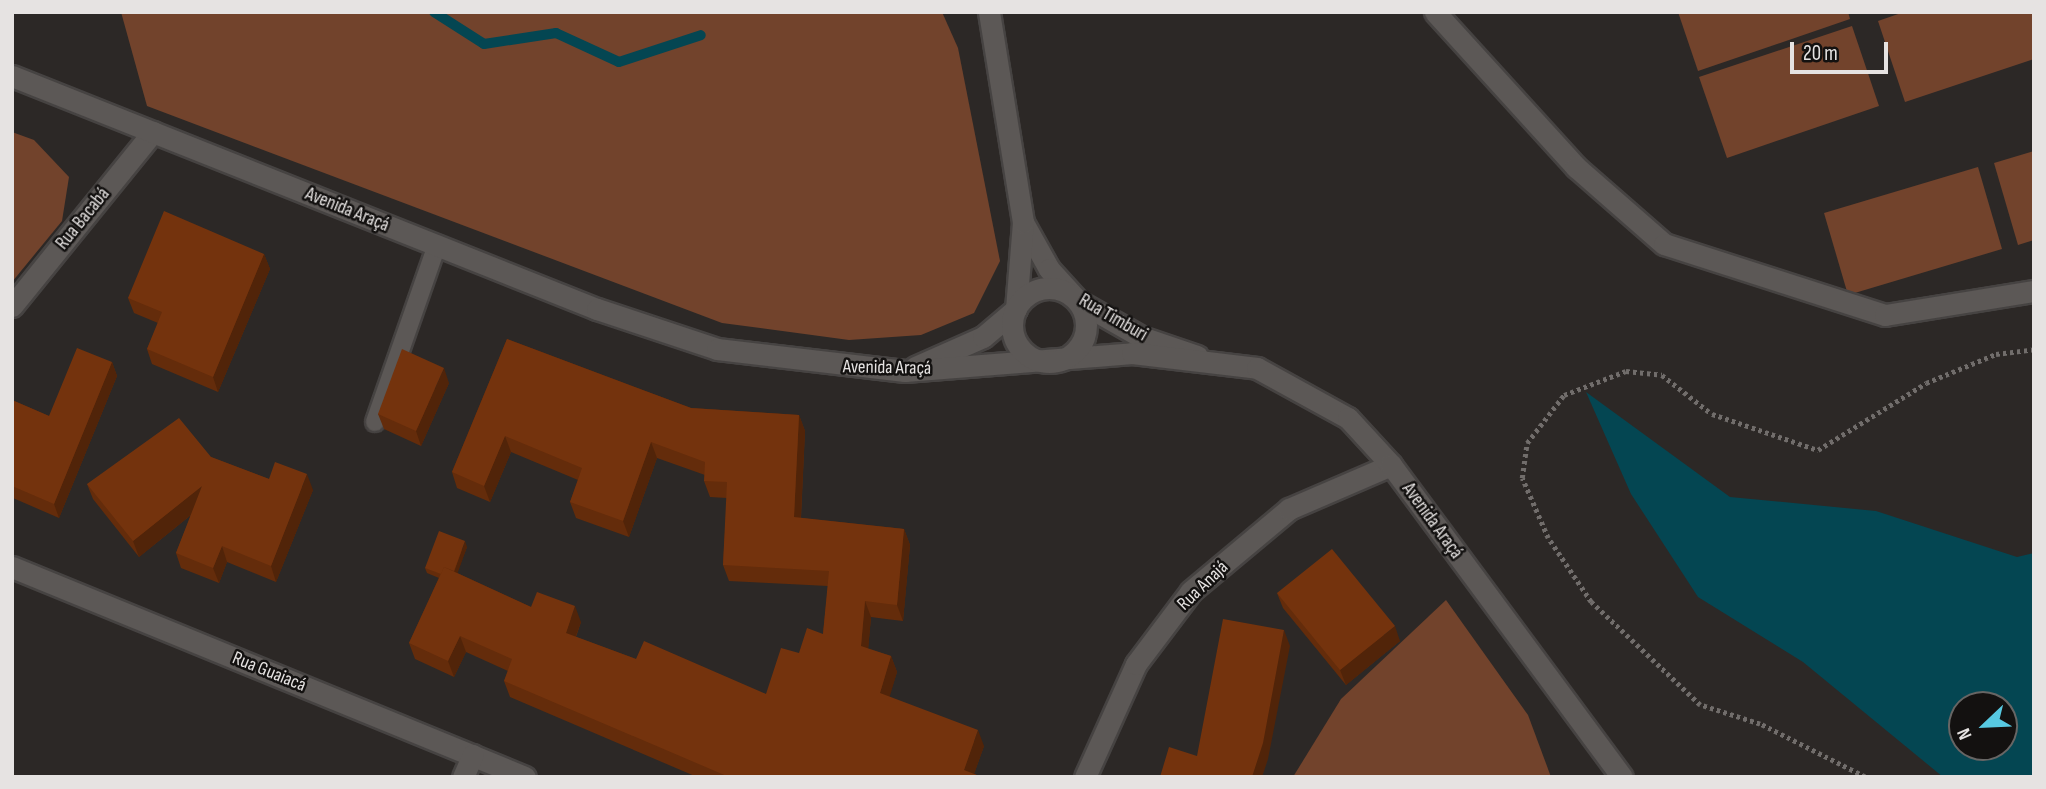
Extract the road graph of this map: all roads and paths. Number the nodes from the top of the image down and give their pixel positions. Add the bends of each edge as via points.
1 (989, 12) edge
2 (1435, 12) edge
3 (12, 76) edge
4 (153, 132) junction
5 (1023, 222) junction
6 (437, 245) junction
7 (2034, 291) edge
8 (1078, 301) junction
9 (12, 306) edge
10 (1016, 309) junction
11 (2034, 349) edge
12 (1198, 356) junction
13 (1051, 362) junction
14 (905, 371) junction
15 (374, 422) dead end
16 (1391, 465) junction
17 (12, 567) edge
18 (473, 755) junction
19 (463, 777) edge
20 (525, 777) edge
21 (1085, 777) edge
22 (1622, 777) edge
23 (1865, 777) edge

1 - 5 street, Rua Timburi
2 - 7 street via 1576,167 1664,244 1885,315
3 - 4 street, Avenida Araçá
4 - 6 street, Avenida Araçá
4 - 9 street, Rua Bacabá
5 - 8 street, Rua Timburi via 1049,268
5 - 10 street, Rua Timburi
6 - 14 street, Avenida Araçá via 717,349
6 - 15 lane
8 - 10 street via 1044,288
8 - 12 street, Rua Timburi via 1141,337
8 - 13 street via 1086,321 1080,345
10 - 13 street via 1020,346
10 - 14 street via 983,337
11 - 23 path via 1996,354 1926,383 1818,450 1712,414 1662,375 1626,371 1564,395 1527,443 1522,478 1548,538 1591,602 1700,705 1760,724
12 - 13 street, Avenida Araçá via 1132,353
12 - 16 street, Avenida Araçá via 1257,368 1305,391 1348,418
13 - 14 street, Avenida Araçá
16 - 21 street, Rua Anajá via 1289,509 1191,591 1136,664
16 - 22 street, Avenida Araçá
17 - 18 street, Rua Guaiacá
18 - 19 street
18 - 20 street, Rua Guaiacá

